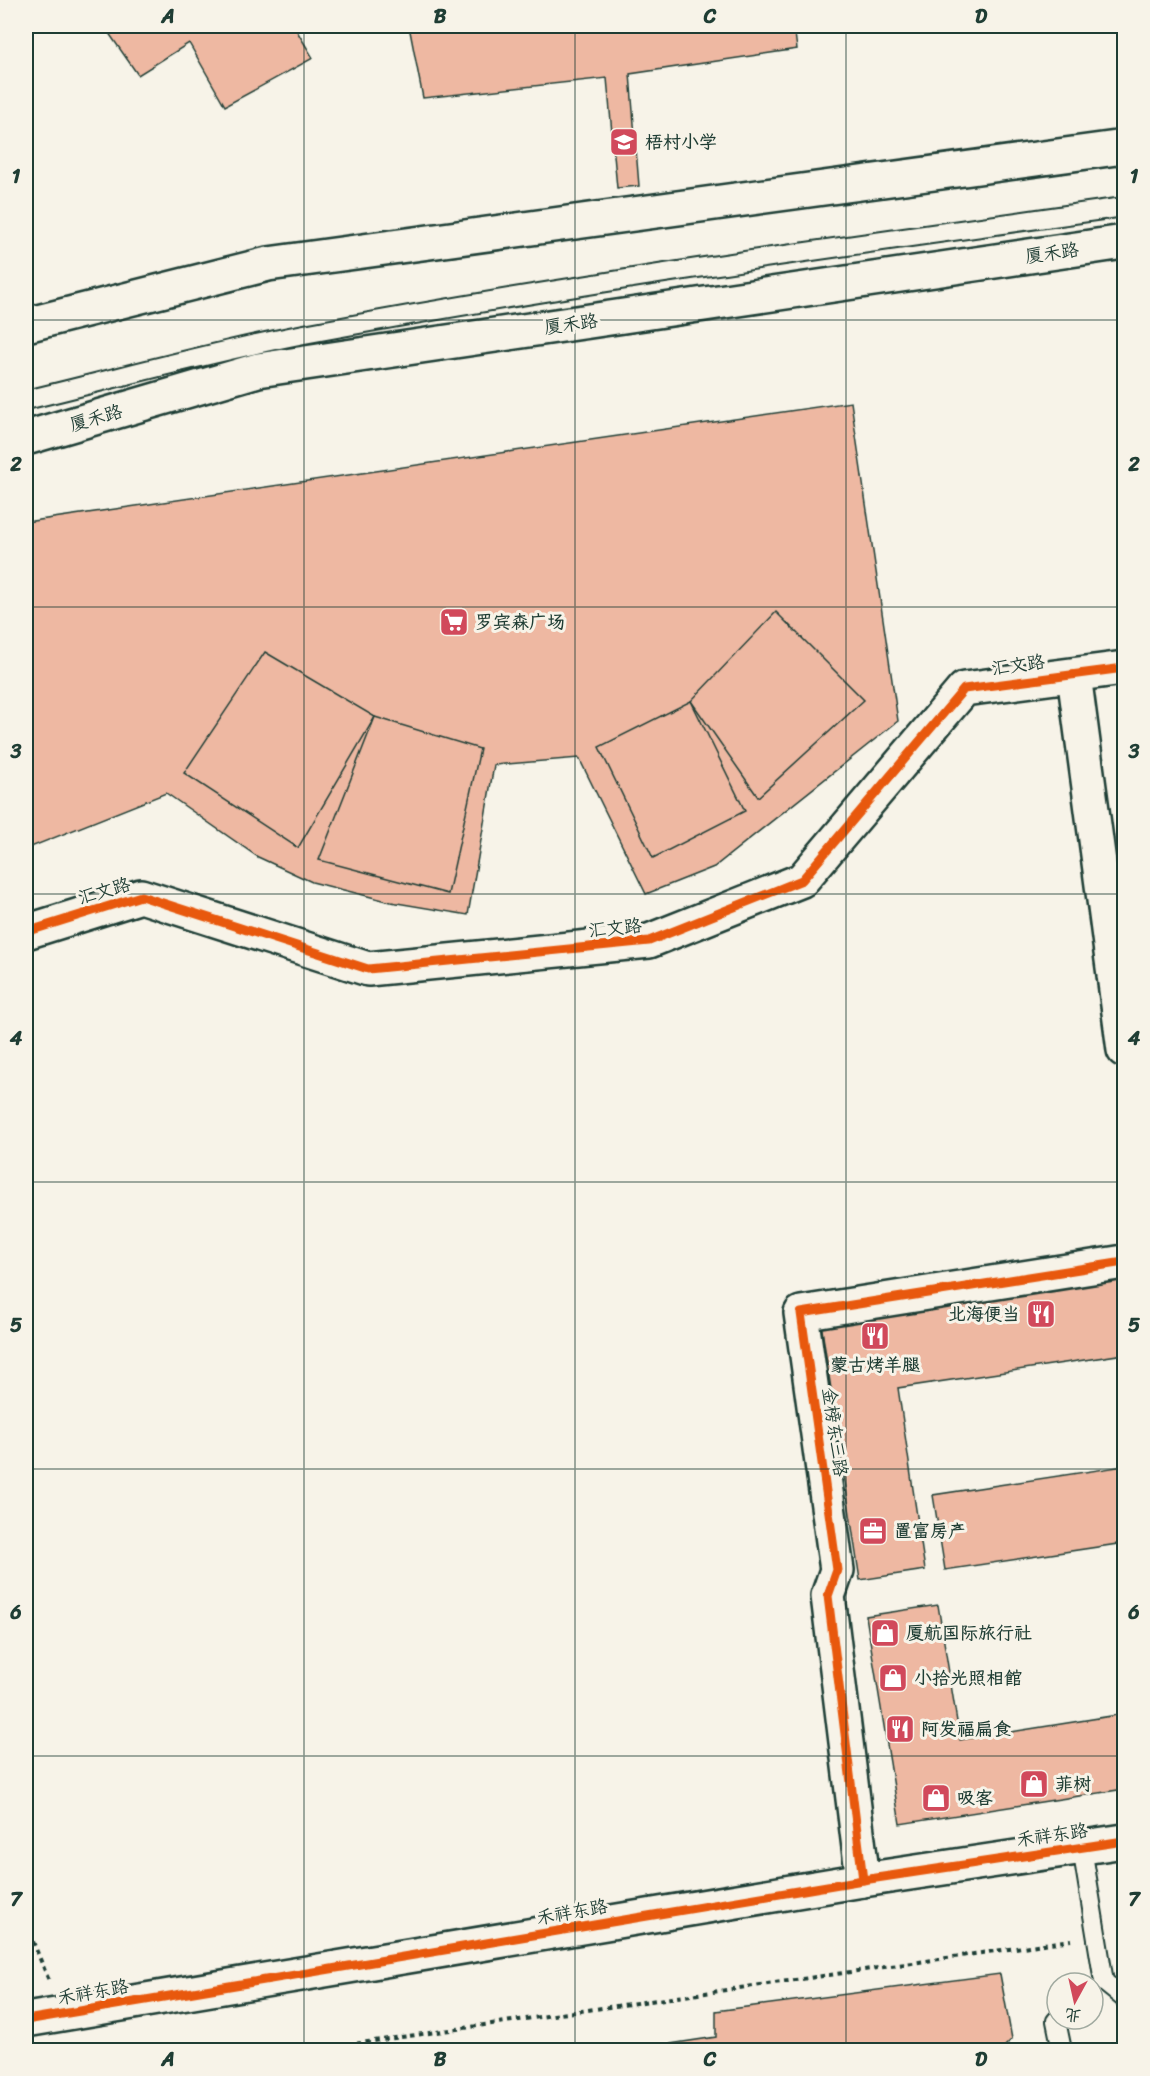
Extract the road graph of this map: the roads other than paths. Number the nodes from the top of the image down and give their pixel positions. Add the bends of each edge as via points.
1 (1125, 147) edge
2 (1125, 207) edge
3 (1125, 242) edge
4 (26, 325) edge
5 (26, 400) edge
6 (26, 438) edge
7 (1125, 668) edge
8 (1074, 675) junction
9 (26, 932) edge
10 (1125, 1050) edge
11 (1125, 1262) edge
12 (1125, 1842) edge
13 (1082, 1848) junction
14 (863, 1880) junction
15 (1098, 1971) edge
16 (1105, 1990) edge
17 (1125, 1998) edge
18 (26, 2020) edge
19 (1060, 2031) edge
20 (1062, 2050) edge

1 - 4 street via 268,264
2 - 5 lane via 525,295 301,335
3 - 6 street, 厦禾路 via 258,370
7 - 8 street, 汇文路
8 - 9 street, 汇文路 via 964,689 802,880 649,941 368,969 141,896
8 - 10 street
11 - 14 street, 金榜东三路 via 801,1313 837,1570 828,1596
12 - 13 street, 禾祥东路
13 - 14 street, 禾祥东路
13 - 15 lane
14 - 18 street, 禾祥东路
16 - 17 lane
19 - 20 lane

